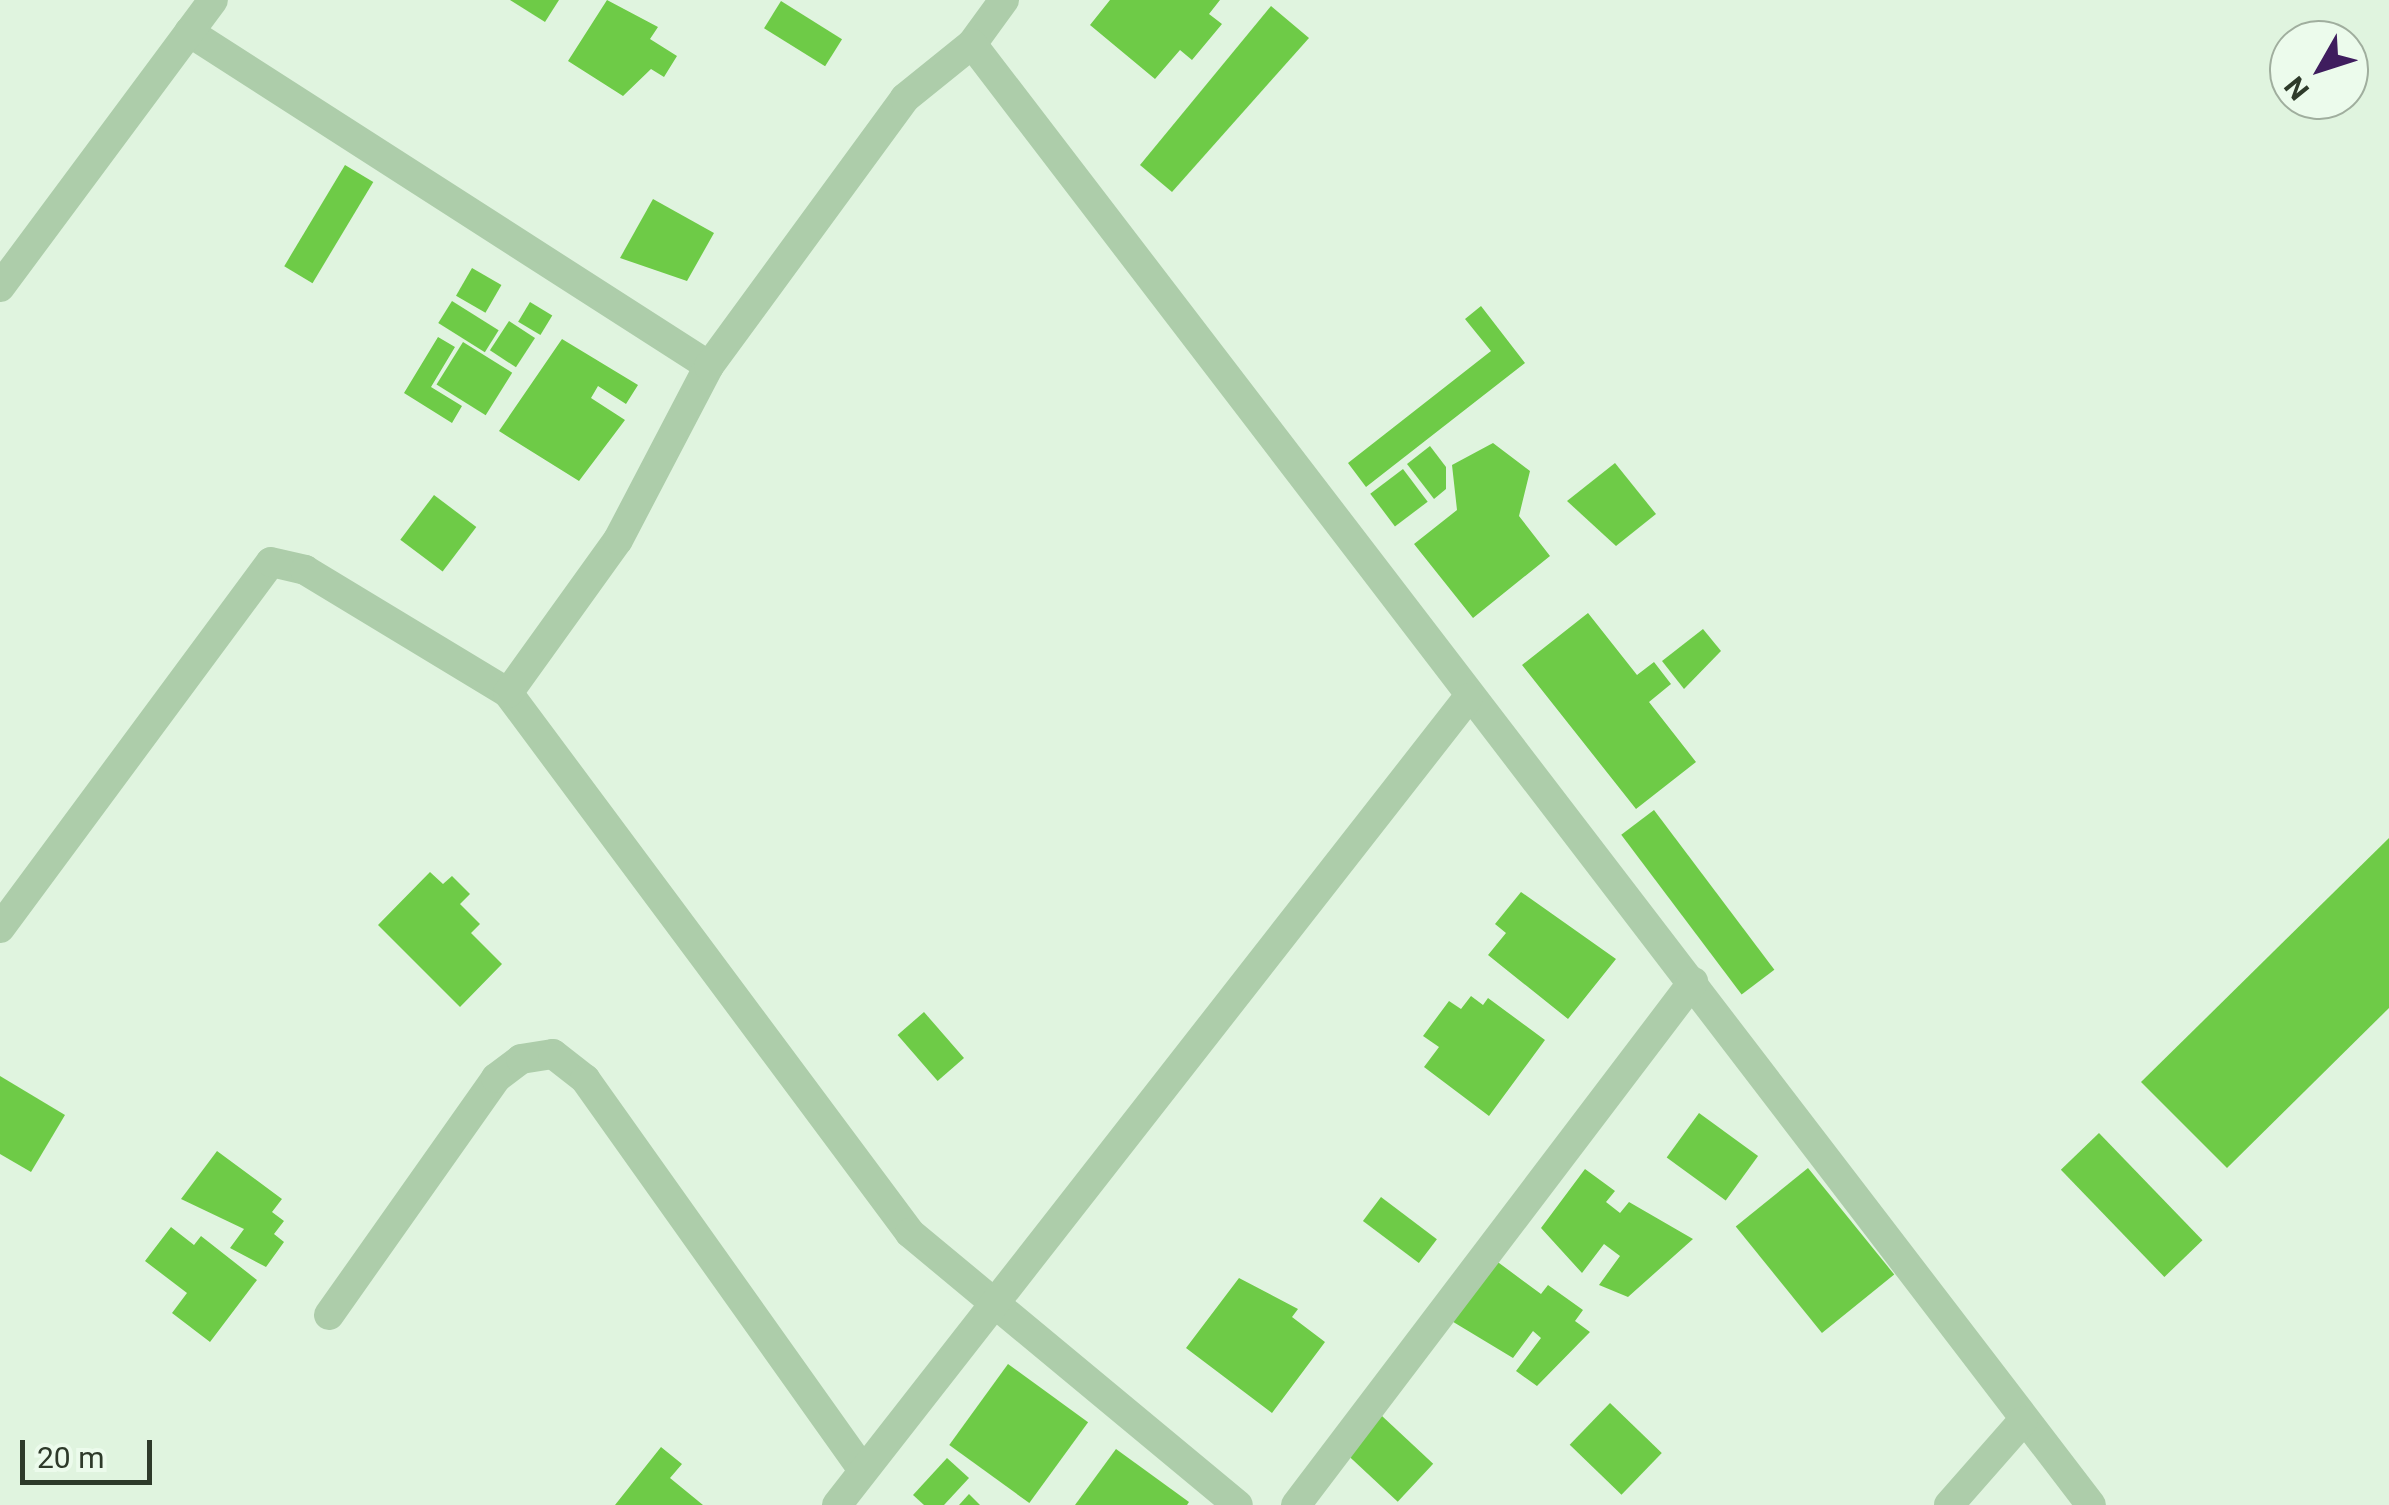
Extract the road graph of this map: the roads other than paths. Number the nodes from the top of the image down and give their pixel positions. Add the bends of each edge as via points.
1 (213, 0) edge
2 (1004, 0) edge
3 (189, 32) junction
4 (972, 44) junction
5 (0, 287) edge
6 (708, 366) junction
7 (508, 693) junction
8 (1468, 698) junction
9 (0, 928) edge
10 (1693, 982) junction
11 (990, 1304) junction
12 (329, 1315) dead end
13 (2022, 1422) junction
14 (862, 1469) junction
15 (837, 1505) edge
16 (1238, 1505) edge
17 (1296, 1505) edge
18 (1948, 1505) edge
19 (2091, 1505) edge

1 - 3 street
2 - 4 street
3 - 5 street
3 - 6 street
4 - 6 street via 905,98
4 - 8 street
6 - 7 street via 618,540
7 - 9 street via 305,570 271,562
7 - 11 street via 910,1233
8 - 10 street
8 - 11 street
10 - 13 street
10 - 17 street
11 - 14 street
11 - 16 street
12 - 14 street via 496,1078 521,1059 553,1054 585,1078
13 - 18 street
13 - 19 street
14 - 15 street

